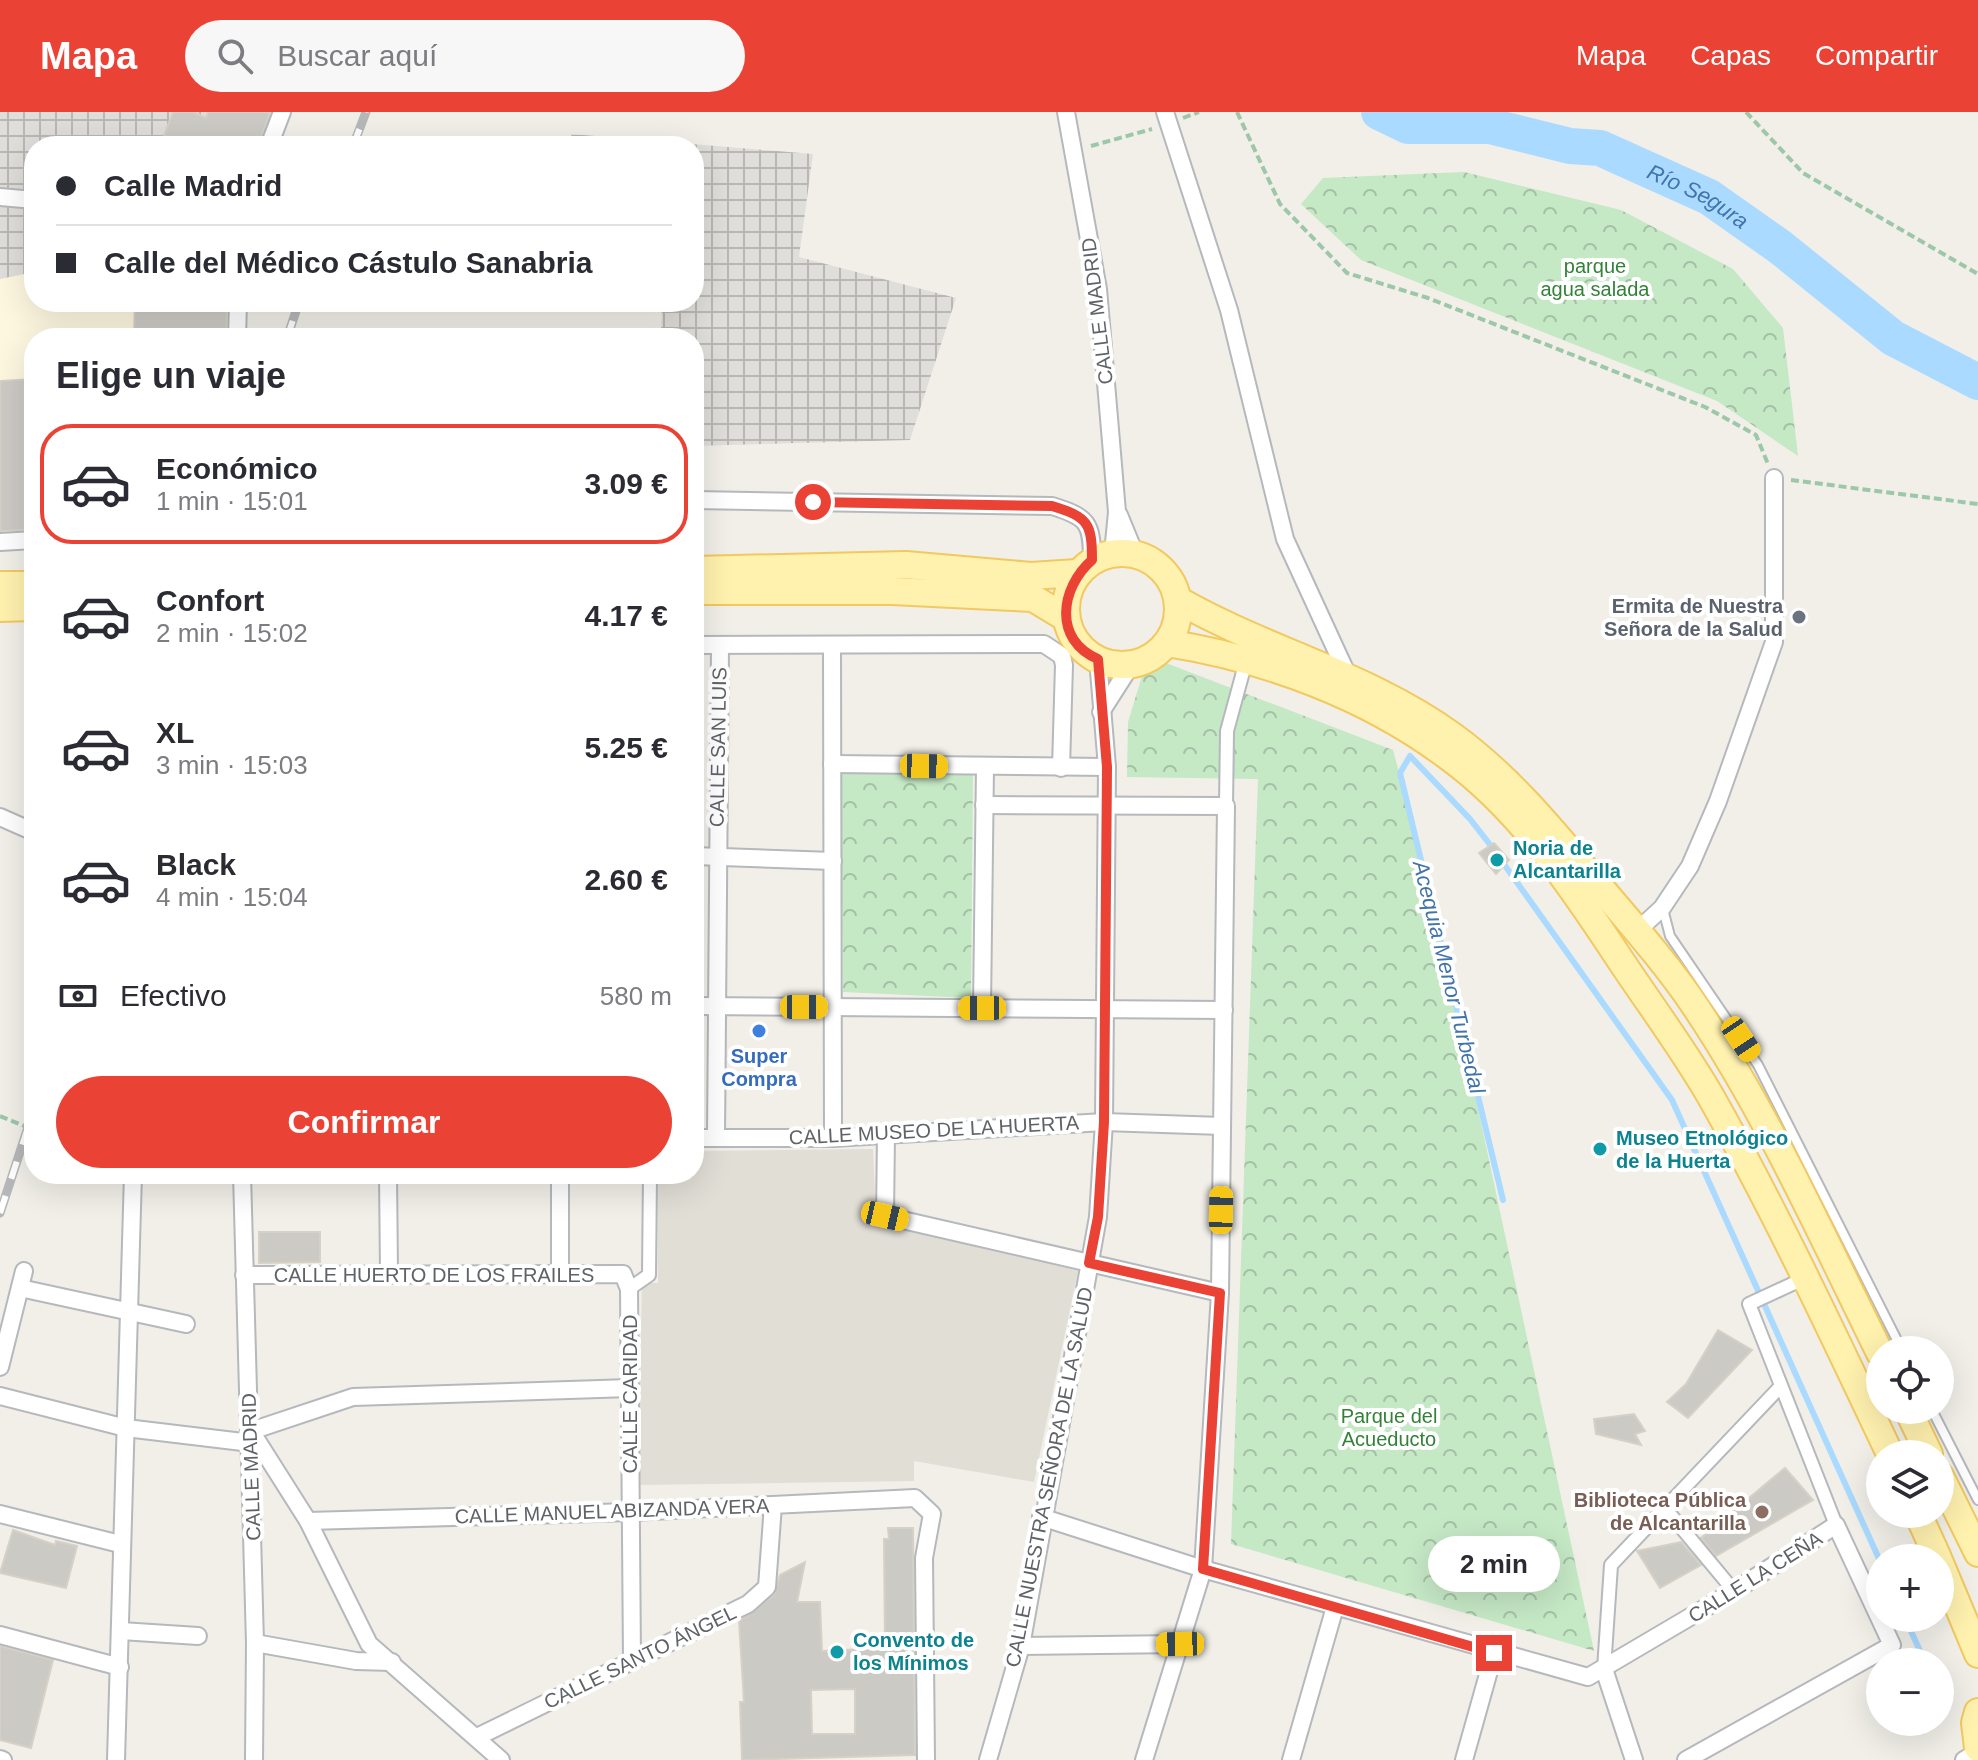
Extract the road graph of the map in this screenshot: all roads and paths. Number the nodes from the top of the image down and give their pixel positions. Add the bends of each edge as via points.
1 (282, 112) edge
2 (1066, 112) edge
3 (1237, 112) edge
4 (1746, 112) edge
5 (1167, 118) edge
6 (273, 136) edge
7 (1073, 152) junction
8 (0, 197) edge
9 (24, 199) edge
10 (1978, 274) edge
11 (1774, 478) junction
12 (704, 500) edge
13 (1978, 504) edge
14 (24, 541) edge
15 (0, 542) edge
16 (1105, 560) junction
17 (704, 570) edge
18 (0, 585) edge
19 (704, 591) edge
20 (24, 593) edge
21 (24, 599) edge
22 (1178, 600) junction
23 (0, 608) edge
24 (1066, 618) junction
25 (1167, 643) junction
26 (704, 645) edge
27 (720, 645) junction
28 (832, 645) junction
29 (1098, 659) junction
30 (1246, 661) junction
31 (1131, 665) junction
32 (1348, 676) junction
33 (1101, 712) junction
34 (832, 764) junction
35 (985, 767) junction
36 (1107, 767) junction
37 (1061, 768) junction
38 (984, 805) junction
39 (1107, 806) junction
40 (1226, 806) junction
41 (0, 817) edge
42 (24, 828) edge
43 (704, 856) edge
44 (716, 856) junction
45 (833, 861) junction
46 (1662, 908) junction
47 (1637, 931) junction
48 (704, 1006) edge
49 (716, 1006) junction
50 (834, 1007) junction
51 (982, 1008) junction
52 (1105, 1009) junction
53 (1224, 1010) junction
54 (0, 1116) edge
55 (1104, 1122) junction
56 (24, 1126) edge
57 (1222, 1126) junction
58 (886, 1134) junction
59 (704, 1138) edge
60 (716, 1138) junction
61 (833, 1138) junction
62 (133, 1184) edge
63 (242, 1184) edge
64 (388, 1184) edge
65 (560, 1184) edge
66 (650, 1184) edge
67 (1089, 1263) junction
68 (389, 1272) junction
69 (244, 1275) junction
70 (560, 1276) junction
71 (1803, 1279) junction
72 (626, 1282) junction
73 (1220, 1293) junction
74 (129, 1310) junction
75 (186, 1324) dead end
76 (1872, 1336) edge
77 (1895, 1336) edge
78 (0, 1367) edge
79 (1781, 1386) junction
80 (630, 1388) junction
81 (0, 1396) edge
82 (1939, 1424) edge
83 (126, 1428) junction
84 (251, 1437) junction
85 (1883, 1440) edge
86 (1978, 1500) edge
87 (1954, 1504) edge
88 (773, 1505) junction
89 (1665, 1508) junction
90 (631, 1512) junction
91 (0, 1514) edge
92 (1041, 1517) junction
93 (308, 1521) junction
94 (1836, 1525) junction
95 (120, 1544) junction
96 (1978, 1553) edge
97 (1203, 1569) junction
98 (1734, 1591) junction
99 (1954, 1596) edge
100 (1335, 1607) junction
101 (121, 1631) junction
102 (0, 1635) edge
103 (198, 1636) dead end
104 (255, 1643) junction
105 (1180, 1644) junction
106 (1021, 1646) junction
107 (1494, 1653) junction
108 (1978, 1654) edge
109 (632, 1660) junction
110 (393, 1662) junction
111 (120, 1667) junction
112 (1604, 1669) junction
113 (1978, 1712) edge
114 (477, 1737) junction
115 (1978, 1750) edge
116 (116, 1760) edge
117 (254, 1760) edge
118 (501, 1760) edge
119 (926, 1760) edge
120 (988, 1760) edge
121 (1144, 1760) edge
122 (1291, 1760) edge
123 (1464, 1760) edge
124 (1634, 1760) edge
125 (1686, 1760) edge
126 (1964, 1760) edge

1 - 6 street
2 - 7 street, CALLE MADRID
3 - 11 path via 1280,204 1347,273 1428,298 1705,407 1756,435
4 - 10 path via 1803,173
5 - 7 path
5 - 32 street via 1229,310 1285,539
7 - 16 street, CALLE MADRID via 1098,289 1117,512
8 - 9 street
11 - 13 path
11 - 46 street via 1774,642 1718,801 1690,866
12 - 16 street via 1052,506 1082,518
14 - 15 street
16 - 17 main road via 1031,576 906,565
16 - 22 main road via 1155,563
16 - 24 main road via 1066,595
18 - 20 main road
19 - 24 main road via 1033,598
21 - 23 main road
22 - 25 main road via 1177,622
22 - 32 main road via 1226,627
24 - 29 main road via 1073,639
25 - 30 main road
25 - 31 main road via 1152,657
26 - 27 street
27 - 28 street
27 - 44 street, CALLE SAN LUIS
28 - 34 street
28 - 37 street via 1031,643 1055,648 1064,665
29 - 31 main road
29 - 33 street, CALLE NUESTRA SEÑORA DE LA SALUD
30 - 40 street via 1227,731
30 - 71 main road via 1350,698 1399,724 1451,758 1497,799 1584,906 1709,1095
31 - 33 street
32 - 47 main road via 1453,736 1501,775
33 - 36 street, CALLE NUESTRA SEÑORA DE LA SALUD
34 - 35 street
34 - 45 street
35 - 37 street
35 - 38 street
36 - 37 street
36 - 39 street, CALLE NUESTRA SEÑORA DE LA SALUD
38 - 39 street
38 - 51 street
39 - 40 street
39 - 52 street, CALLE NUESTRA SEÑORA DE LA SALUD
40 - 53 street
41 - 42 street
43 - 44 street
44 - 45 street
44 - 49 street, CALLE SAN LUIS
45 - 50 street
46 - 47 street
46 - 77 lane via 1670,936 1758,1065
47 - 76 main road via 1694,1005 1739,1078
48 - 49 street
49 - 50 street
49 - 60 street, CALLE SAN LUIS
50 - 51 street
50 - 61 street
51 - 52 street
52 - 53 street
52 - 55 street, CALLE NUESTRA SEÑORA DE LA SALUD
53 - 57 street
54 - 56 path, bridge
55 - 57 street, CALLE MUSEO DE LA HUERTA
55 - 58 street, CALLE MUSEO DE LA HUERTA
55 - 67 street, CALLE NUESTRA SEÑORA DE LA SALUD via 1098,1217
57 - 73 street
58 - 61 street, CALLE MUSEO DE LA HUERTA
58 - 67 street via 885,1216
59 - 60 street, CALLE MUSEO DE LA HUERTA
60 - 61 street, CALLE MUSEO DE LA HUERTA
62 - 74 street
63 - 69 street, CALLE MADRID
64 - 68 street
65 - 70 street
66 - 72 street via 649,1275
67 - 73 street
67 - 92 street, CALLE NUESTRA SEÑORA DE LA SALUD
68 - 69 street, CALLE HUERTO DE LOS FRAILES
68 - 70 street, CALLE HUERTO DE LOS FRAILES
69 - 84 street, CALLE MADRID
70 - 72 street, CALLE HUERTO DE LOS FRAILES
71 - 79 street via 1749,1304
71 - 85 main road
72 - 80 street, CALLE CARIDAD
73 - 97 street
74 - 75 street
74 - 78 street via 22,1280
74 - 83 street
79 - 89 street
79 - 94 street
80 - 84 street via 353,1397
80 - 90 street, CALLE CARIDAD
81 - 83 street
82 - 86 lane
83 - 84 street
83 - 95 street
84 - 93 street
84 - 104 street, CALLE MADRID
87 - 96 main road
88 - 90 street, CALLE MANUEL ABIZANDA VERA
88 - 109 street, CALLE SANTO ÁNGEL via 767,1587 748,1604
88 - 119 street, CALLE MANUEL ABIZANDA VERA via 915,1498 932,1514 924,1558
89 - 98 street
89 - 112 street via 1611,1565
90 - 93 street, CALLE MANUEL ABIZANDA VERA
90 - 109 street, CALLE CARIDAD
91 - 95 street
92 - 97 street
92 - 106 street, CALLE NUESTRA SEÑORA DE LA SALUD
93 - 110 street via 369,1644
94 - 98 street, CALLE LA CEÑA
94 - 125 street, CALLE LA CEÑA via 1892,1645
95 - 101 street
97 - 100 street
97 - 105 street
98 - 112 street, CALLE LA CEÑA
99 - 108 main road
100 - 107 street
100 - 122 street
101 - 103 street
101 - 111 street
102 - 111 street
104 - 110 street via 356,1661
104 - 117 street, CALLE MADRID
105 - 106 street
105 - 121 street
106 - 120 street, CALLE NUESTRA SEÑORA DE LA SALUD
107 - 112 street via 1588,1677
107 - 123 street
109 - 114 street, CALLE SANTO ÁNGEL
110 - 114 street
111 - 116 street
112 - 124 street
113 - 115 main road
114 - 118 street
115 - 126 street

